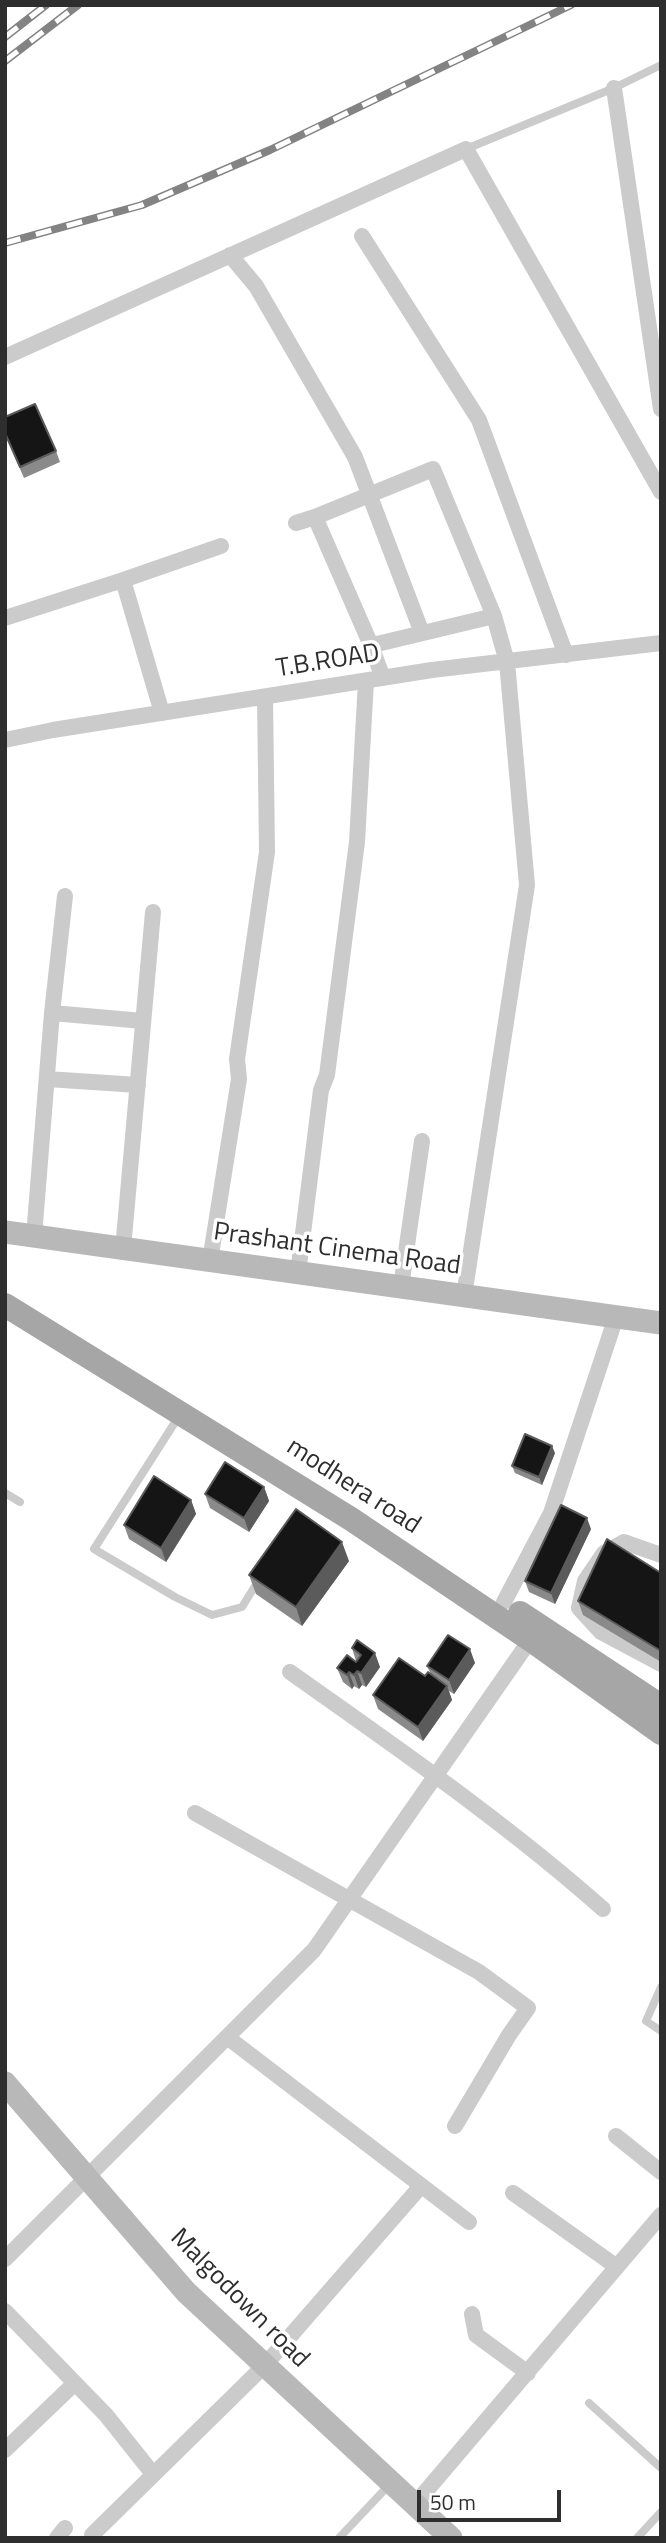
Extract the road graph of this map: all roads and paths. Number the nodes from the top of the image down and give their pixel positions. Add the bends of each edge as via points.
1 (661, 65) edge
2 (614, 88) junction
3 (466, 149) junction
4 (362, 236) dead end
5 (230, 256) junction
6 (655, 324) edge
7 (5, 357) edge
8 (661, 409) edge
9 (661, 492) edge
10 (371, 496) junction
11 (315, 517) junction
12 (296, 523) dead end
13 (221, 546) dead end
14 (122, 580) junction
15 (494, 615) junction
16 (5, 618) edge
17 (422, 633) junction
18 (370, 643) junction
19 (661, 643) edge
20 (566, 654) junction
21 (507, 662) junction
22 (383, 678) junction
23 (366, 681) junction
24 (265, 697) junction
25 (162, 713) junction
26 (5, 740) edge
27 (65, 896) dead end
28 (153, 912) dead end
29 (52, 1013) junction
30 (143, 1021) junction
31 (47, 1079) junction
32 (138, 1086) junction
33 (422, 1141) dead end
34 (5, 1232) edge
35 (34, 1236) junction
36 (123, 1249) junction
37 (210, 1261) junction
38 (298, 1273) junction
39 (5, 1287) edge
40 (401, 1287) junction
41 (464, 1296) junction
42 (5, 1305) edge
43 (616, 1317) junction
44 (661, 1323) edge
45 (180, 1413) junction
46 (5, 1493) edge
47 (20, 1502) dead end
48 (661, 1555) edge
49 (262, 1573) edge
50 (504, 1602) junction
51 (535, 1633) junction
52 (661, 1664) edge
53 (290, 1672) dead end
54 (661, 1706) edge
55 (661, 1733) edge
56 (436, 1776) junction
57 (195, 1813) dead end
58 (349, 1900) junction
59 (603, 1909) dead end
60 (661, 1987) edge
61 (661, 2031) edge
62 (227, 2037) junction
63 (5, 2083) edge
64 (455, 2126) dead end
65 (616, 2136) dead end
66 (661, 2172) edge
67 (86, 2177) junction
68 (421, 2186) junction
69 (513, 2193) dead end
70 (661, 2215) edge
71 (469, 2222) dead end
72 (8, 2250) edge
73 (617, 2267) junction
74 (5, 2311) edge
75 (472, 2314) dead end
76 (265, 2365) junction
77 (528, 2373) junction
78 (75, 2384) junction
79 (589, 2403) dead end
80 (5, 2450) edge
81 (661, 2468) edge
82 (153, 2474) junction
83 (391, 2482) junction
84 (415, 2504) junction
85 (661, 2512) edge
86 (92, 2535) dead end
87 (448, 2537) edge
88 (339, 2538) edge
89 (637, 2538) edge

1 - 2 lane
2 - 3 lane
2 - 6 street
3 - 5 street
3 - 9 street
4 - 20 street via 480,420
5 - 7 street
5 - 10 street via 256,286 355,457
6 - 8 street
10 - 11 street
10 - 15 street via 433,469
10 - 17 street
11 - 12 street
11 - 18 street
13 - 14 street
14 - 16 street
14 - 25 street
15 - 17 street
15 - 21 street
17 - 18 street
18 - 22 street
19 - 20 street, T.B.ROAD
20 - 21 street, T.B.ROAD
21 - 22 street, T.B.ROAD
21 - 41 street via 527,885
22 - 23 street, T.B.ROAD
23 - 24 street, T.B.ROAD
23 - 38 street via 355,856
24 - 25 street, T.B.ROAD
24 - 37 street via 267,852 237,1059 239,1079
25 - 26 street, T.B.ROAD
27 - 29 street
28 - 30 street
29 - 30 street
29 - 31 street
30 - 32 street
31 - 32 street
31 - 35 street
32 - 36 street
33 - 40 street
34 - 35 street, Prashant Cinema Road
35 - 36 street, Prashant Cinema Road
36 - 37 street, Prashant Cinema Road
37 - 38 street, Prashant Cinema Road
38 - 40 street, Prashant Cinema Road
39 - 50 main road via 339,1493
40 - 41 street, Prashant Cinema Road
41 - 43 street, Prashant Cinema Road
42 - 45 main road, modhera road
43 - 44 street, Prashant Cinema Road
43 - 50 street via 551,1513
45 - 49 lane via 94,1549 212,1615 242,1607
45 - 51 main road, modhera road via 306,1499
46 - 47 lane
48 - 52 street via 624,1542 604,1553 585,1581 579,1608 601,1632
50 - 51 main road
51 - 54 main road
51 - 55 main road, modhera road
51 - 56 street
53 - 56 street
56 - 58 street
56 - 59 street
57 - 58 street
58 - 62 street via 314,1950
58 - 64 street via 479,1972 528,2008
60 - 61 lane via 646,2021
62 - 67 street
62 - 68 street
63 - 67 street, Malgodown road
65 - 66 street
67 - 72 street
67 - 76 street, Malgodown road via 186,2292
68 - 71 street
68 - 76 street
69 - 73 street
70 - 73 street
73 - 77 street
74 - 78 street
75 - 77 street via 476,2335
76 - 82 street
76 - 83 street, Malgodown road
77 - 84 street
78 - 80 street
78 - 82 street
79 - 81 lane
82 - 86 street
83 - 84 street, Malgodown road
83 - 88 lane
84 - 87 street, Malgodown road
85 - 89 lane

